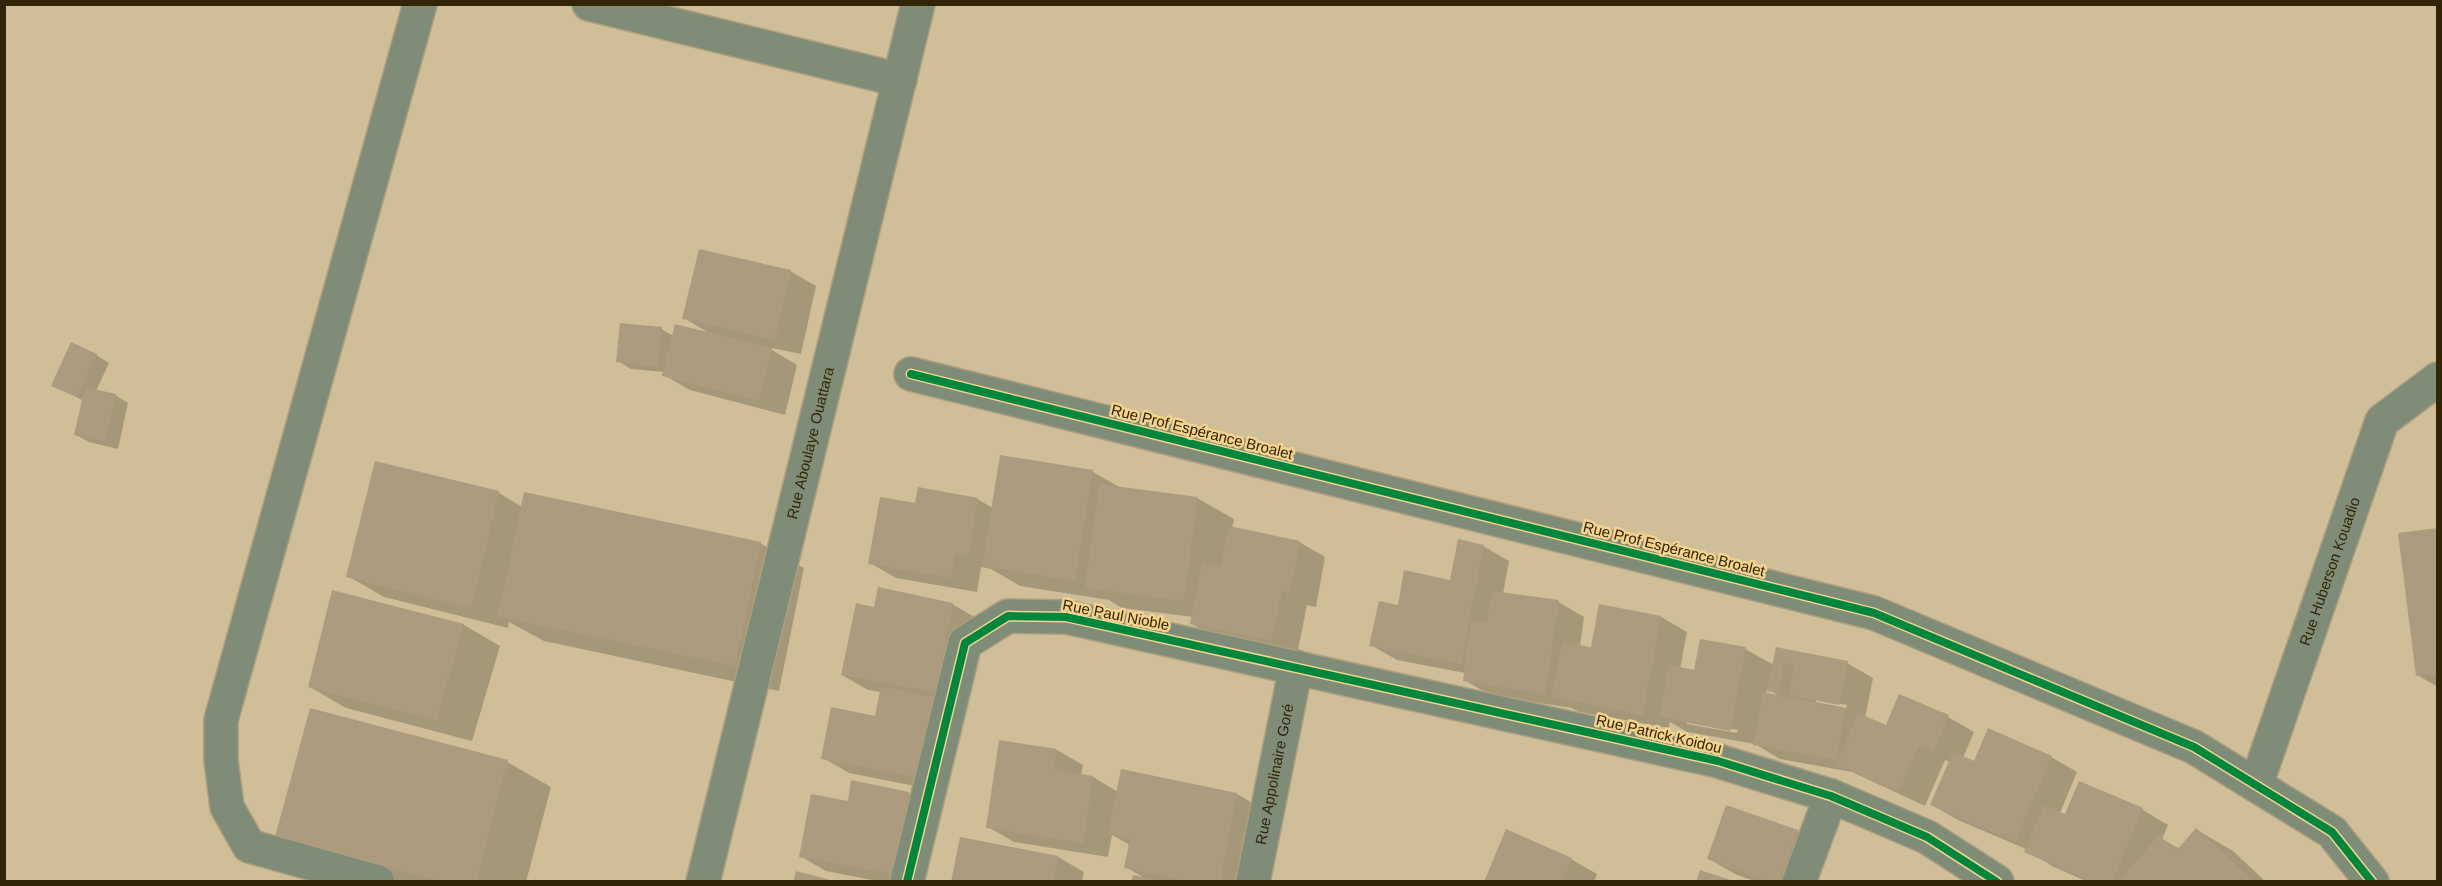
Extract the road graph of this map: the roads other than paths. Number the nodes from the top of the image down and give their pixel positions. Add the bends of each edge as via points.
1 (420, 4) edge
2 (589, 4) edge
3 (918, 4) edge
4 (900, 80) junction
5 (911, 374) dead end
6 (2438, 379) edge
7 (1296, 668) junction
8 (2256, 785) junction
9 (1831, 796) junction
10 (378, 882) edge
11 (703, 882) edge
12 (907, 882) edge
13 (1253, 882) edge
14 (1799, 882) edge
15 (1997, 882) edge
16 (2372, 882) edge

1 - 10 street via 221,720 227,807 249,846
2 - 4 street
3 - 4 street, Rue Aboulaye Ouattara
4 - 11 street, Rue Aboulaye Ouattara
5 - 8 street, Rue Prof Espérance Broalet via 1874,613 2194,747
6 - 8 street, Rue Huberson Kouadio via 2382,421
7 - 9 street, Rue Patrick Koidou via 1718,761
7 - 12 street, Rue Paul Nioble via 1066,617 1008,615 965,643
7 - 13 street, Rue Appolinaire Goré
8 - 16 street, Rue Prof Espérance Broalet via 2332,832
9 - 14 street
9 - 15 street, Rue Patrick Koidou via 1927,837

